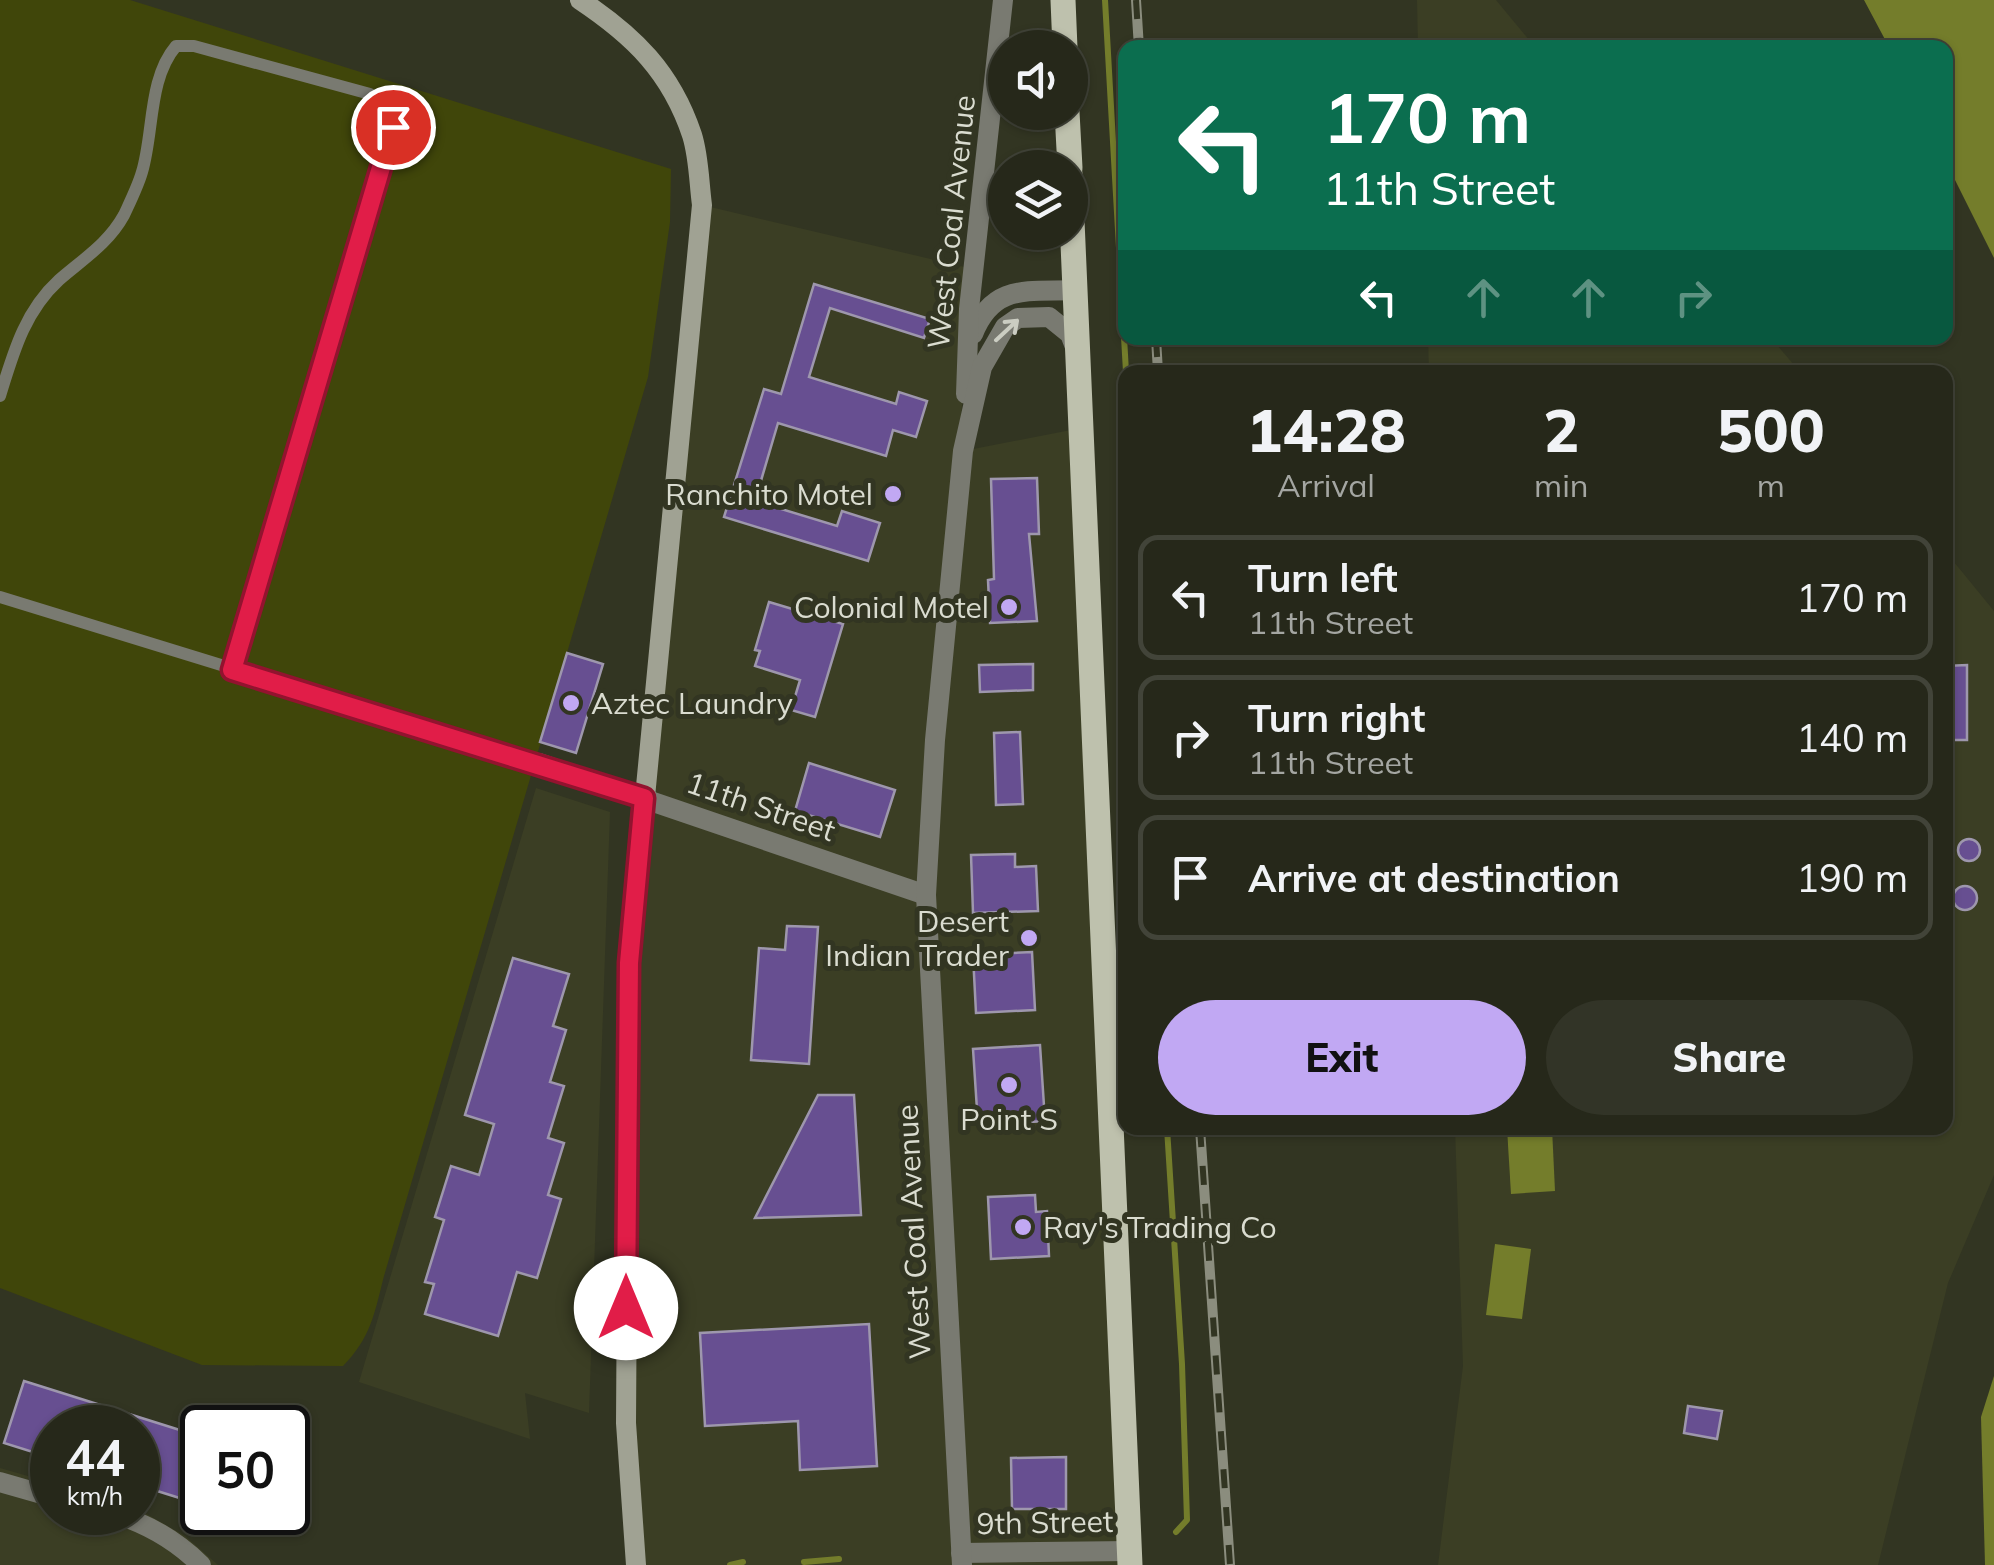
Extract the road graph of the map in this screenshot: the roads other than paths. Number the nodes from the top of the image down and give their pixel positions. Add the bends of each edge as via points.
1 (580, 0) edge
2 (1003, 0) edge
3 (1062, 0) edge
4 (1063, 30) edge
5 (1073, 250) edge
6 (1075, 290) junction
7 (968, 348) junction
8 (1078, 354) junction
9 (0, 396) edge
10 (963, 451) junction
11 (0, 597) edge
12 (232, 670) junction
13 (538, 763) joint
14 (644, 798) junction
15 (926, 895) junction
16 (0, 1482) edge
17 (30, 1490) edge
18 (160, 1533) edge
19 (1130, 1558) edge
20 (962, 1559) edge
21 (202, 1565) edge
22 (636, 1565) edge

1 - 14 main road via 647,52 675,94 693,138 702,205
2 - 7 street, West Coal Avenue
3 - 4 main road
5 - 6 main road
6 - 7 street via 999,298 981,315
6 - 8 main road
7 - 10 street, West Coal Avenue
10 -> 8 street via 982,367 1004,327 1018,318 1049,317 1070,334
8 - 19 main road
9 - 12 lane via 34,310 98,250 123,216 142,172 166,58 176,46 370,94 387,107 393,127
10 - 15 street, West Coal Avenue
11 - 12 lane, 11th Street
12 - 13 lane, 11th Street
13 - 14 street, 11th Street
14 - 15 street, 11th Street
14 - 22 main road via 628,982 626,1423
15 - 20 street, West Coal Avenue
16 - 17 street
18 - 21 street
19 - 20 street, 9th Street

